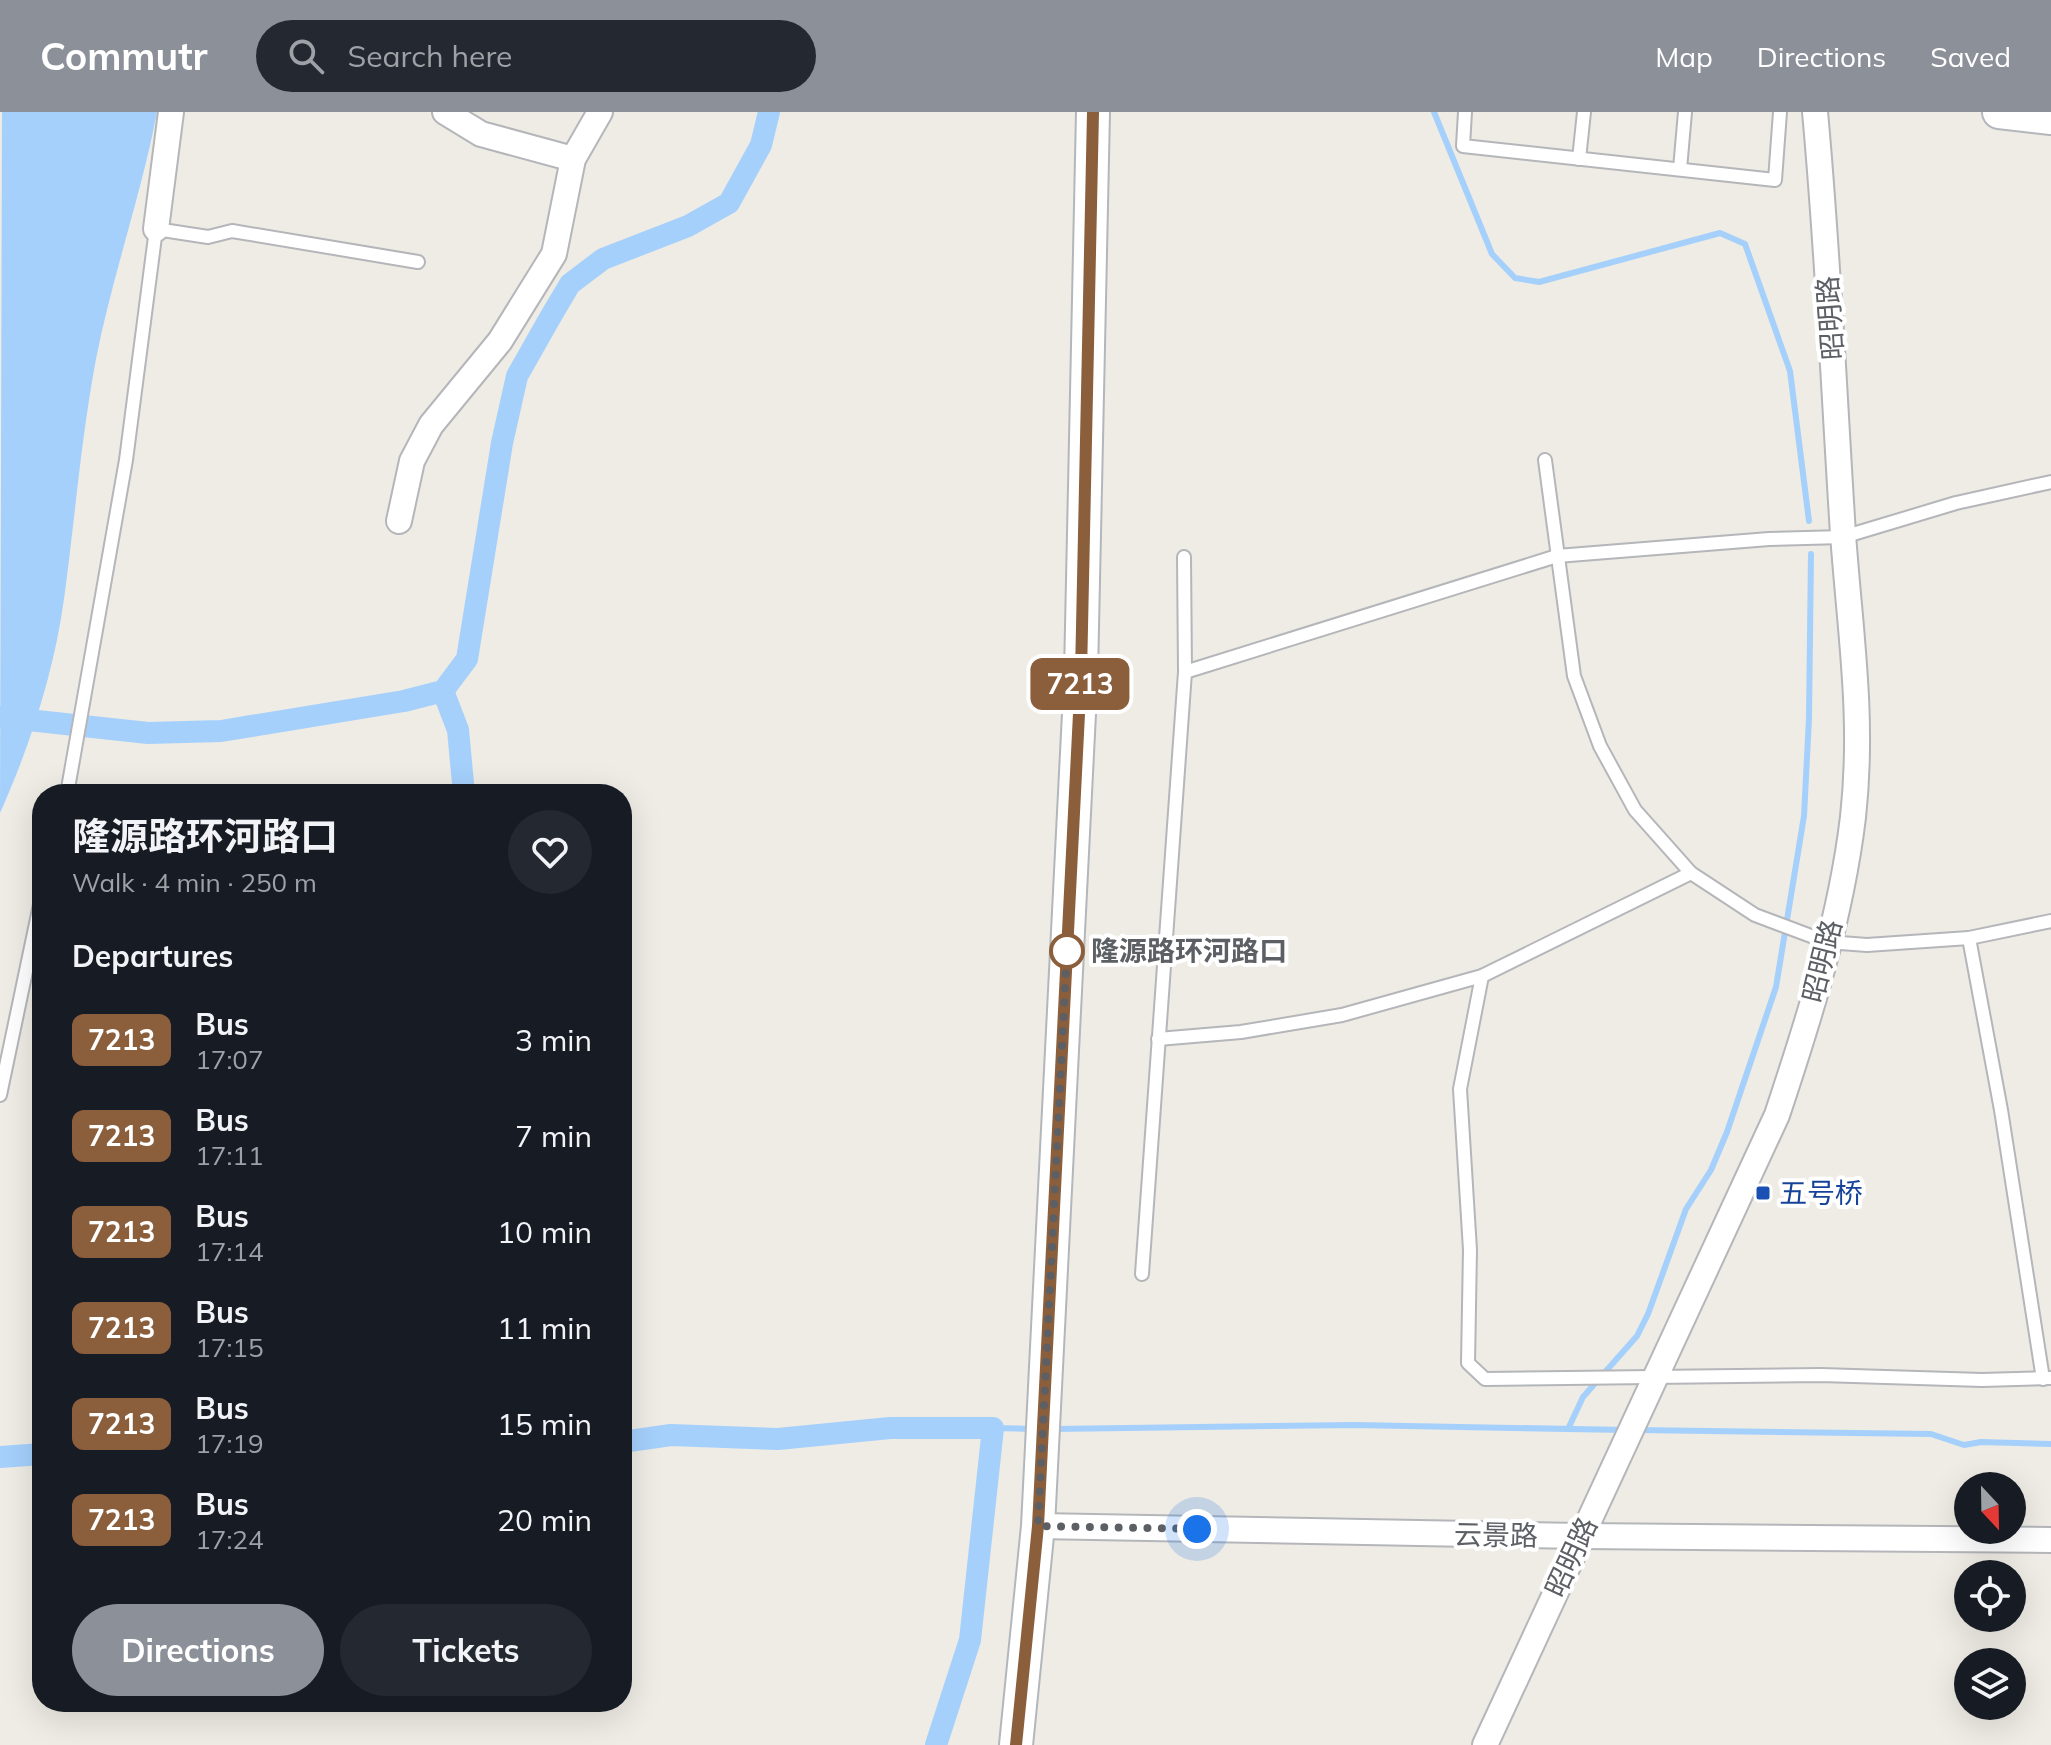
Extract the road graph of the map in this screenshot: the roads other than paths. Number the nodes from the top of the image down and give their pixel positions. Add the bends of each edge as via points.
1 (171, 112) edge
2 (445, 112) edge
3 (600, 112) edge
4 (1093, 112) edge
5 (1465, 112) edge
6 (1584, 112) edge
7 (1685, 112) edge
8 (1780, 112) edge
9 (1815, 112) edge
10 (1999, 112) edge
11 (2051, 118) edge
12 (573, 159) junction
13 (1579, 159) junction
14 (1680, 169) junction
15 (156, 229) junction
16 (418, 262) dead end
17 (1545, 460) dead end
18 (2051, 482) edge
19 (399, 521) dead end
20 (1843, 537) junction
21 (1557, 556) junction
22 (1184, 557) dead end
23 (1185, 672) junction
24 (69, 784) edge
25 (1691, 873) junction
26 (2051, 921) edge
27 (1969, 938) junction
28 (1827, 942) junction
29 (32, 943) edge
30 (1482, 976) junction
31 (1158, 1039) junction
32 (0, 1095) edge
33 (1142, 1274) dead end
34 (1659, 1377) junction
35 (2047, 1378) edge
36 (1038, 1526) junction
37 (1581, 1536) junction
38 (2051, 1540) edge
39 (1016, 1745) edge
40 (1485, 1745) edge

1 - 15 street
2 - 12 street via 481,134
3 - 12 street
4 - 36 main road via 1081,674
5 - 13 lane via 1463,146
6 - 13 lane
7 - 14 lane
8 - 14 lane via 1775,180
9 - 20 street, 昭明路
10 - 11 main road
12 - 19 street via 554,254 500,341 431,425 412,461
13 - 14 lane
15 - 16 lane via 208,237 232,231
15 - 24 lane via 126,460
17 - 21 lane
18 - 20 lane
20 - 21 lane
20 - 28 street, 昭明路 via 1859,736 1852,818
21 - 23 lane
21 - 25 lane via 1574,676 1600,746 1635,810
22 - 23 lane
23 - 31 lane
25 - 28 lane via 1730,900
25 - 30 lane
26 - 27 lane
27 - 28 lane via 1867,945
27 - 35 lane
28 - 34 street, 昭明路 via 1777,1115
29 - 32 lane
30 - 31 lane via 1342,1015
30 - 34 lane via 1460,1089 1470,1250 1468,1363 1485,1379
31 - 33 lane
34 - 35 lane
34 - 37 street, 昭明路
36 - 37 street, 云景路
36 - 39 main road
37 - 38 street, 云景路
37 - 40 street, 昭明路

